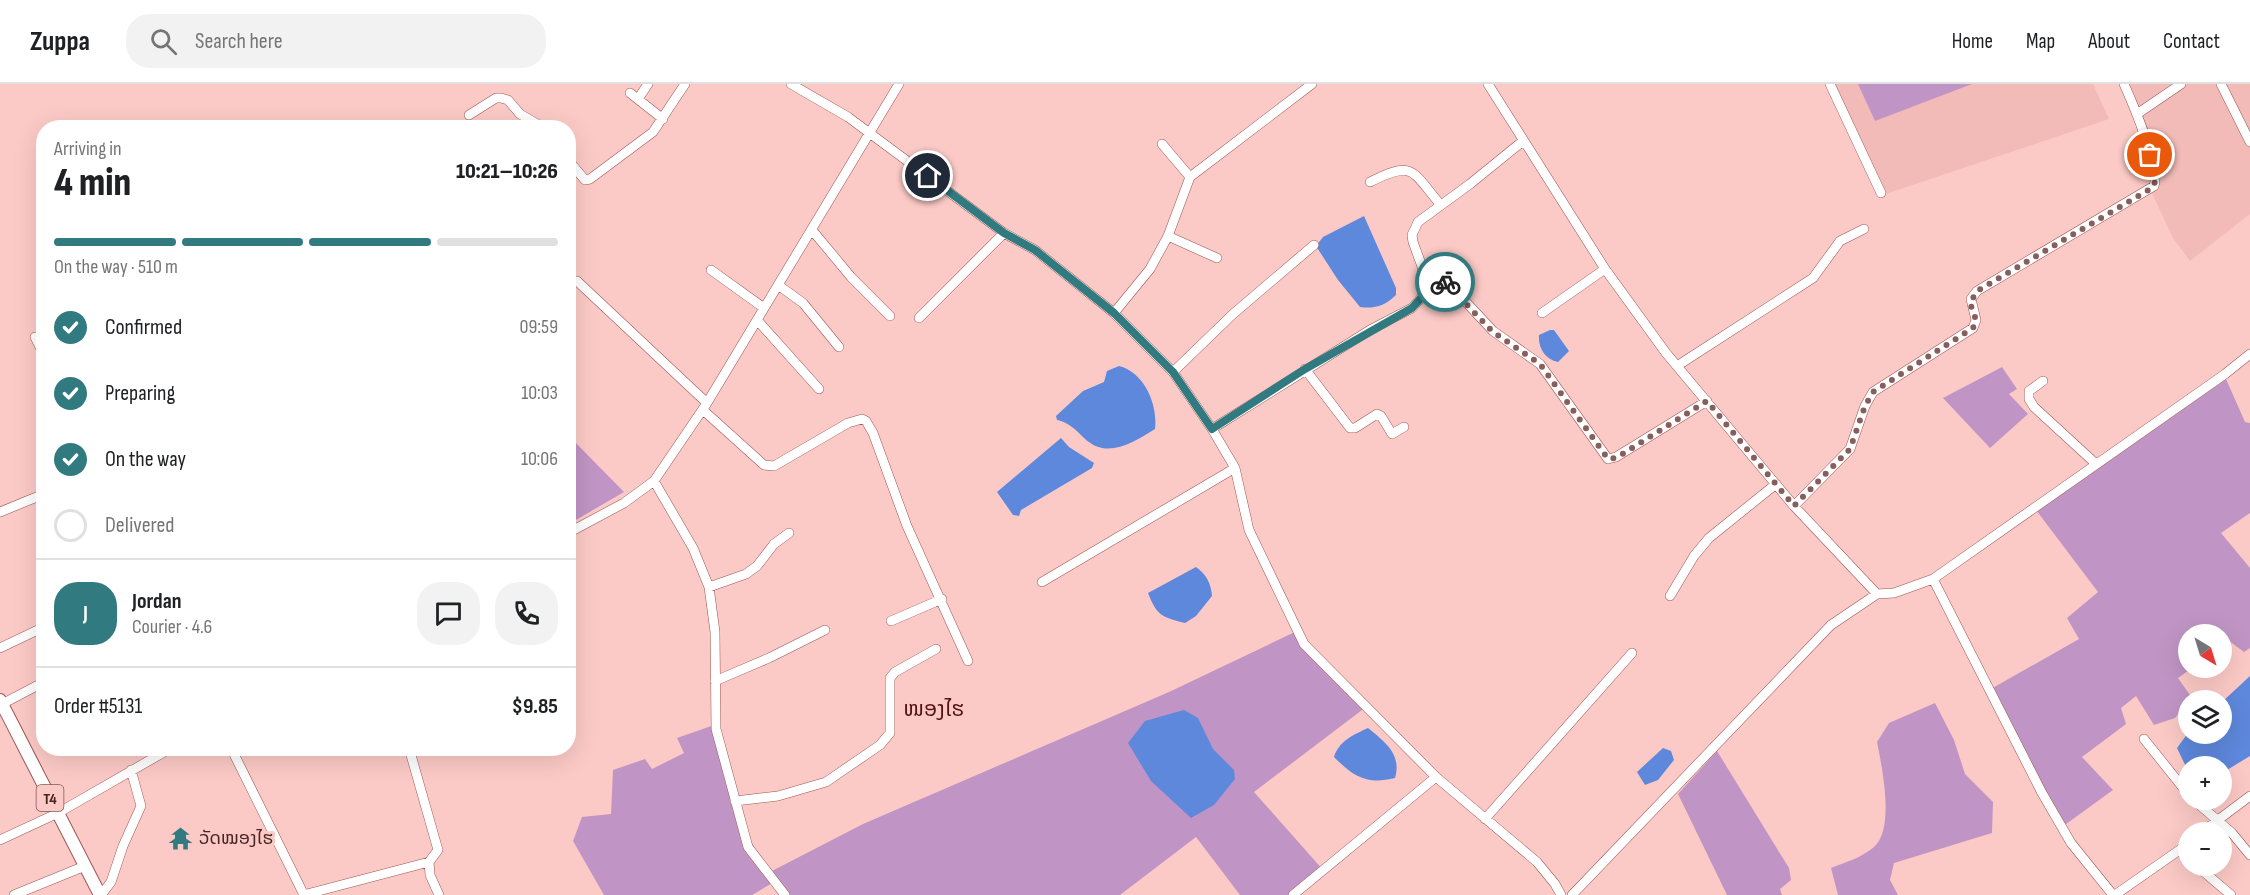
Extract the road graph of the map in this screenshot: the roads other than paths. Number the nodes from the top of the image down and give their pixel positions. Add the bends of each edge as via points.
1 (648, 84) edge
2 (685, 84) edge
3 (791, 84) edge
4 (899, 84) edge
5 (1312, 84) edge
6 (1488, 84) edge
7 (1830, 84) edge
8 (2124, 84) edge
9 (2181, 84) edge
10 (2221, 84) edge
11 (470, 114) dead end
12 (2137, 114) junction
13 (663, 119) junction
14 (530, 120) edge
15 (871, 132) junction
16 (1523, 141) junction
17 (2250, 142) edge
18 (1162, 144) dead end
19 (576, 172) edge
20 (1190, 177) junction
21 (1370, 182) dead end
22 (1881, 193) dead end
23 (1440, 204) junction
24 (1864, 229) dead end
25 (812, 230) junction
26 (1004, 233) junction
27 (1168, 236) junction
28 (1314, 245) dead end
29 (1217, 258) dead end
30 (1605, 269) junction
31 (711, 270) dead end
32 (1427, 280) junction
33 (577, 281) dead end
34 (778, 285) junction
35 (764, 308) junction
36 (1114, 313) junction
37 (1542, 313) dead end
38 (890, 316) dead end
39 (919, 318) dead end
40 (757, 320) junction
41 (34, 337) dead end
42 (36, 341) edge
43 (839, 347) dead end
44 (2250, 354) edge
45 (1677, 366) junction
46 (1305, 369) junction
47 (1173, 372) junction
48 (2043, 381) dead end
49 (819, 388) dead end
50 (1707, 401) junction
51 (705, 406) junction
52 (1404, 427) dead end
53 (1212, 429) junction
54 (2096, 463) junction
55 (1235, 468) junction
56 (654, 481) junction
57 (1776, 484) junction
58 (36, 497) edge
59 (1794, 506) junction
60 (0, 512) edge
61 (576, 529) edge
62 (789, 533) dead end
63 (1933, 579) junction
64 (1042, 582) dead end
65 (709, 587) junction
66 (1877, 594) junction
67 (1670, 596) dead end
68 (942, 598) junction
69 (891, 621) dead end
70 (825, 630) dead end
71 (36, 631) edge
72 (0, 648) edge
73 (936, 649) dead end
74 (1632, 654) dead end
75 (968, 661) dead end
76 (715, 681) junction
77 (36, 686) edge
78 (1, 702) edge
79 (2144, 739) dead end
80 (155, 756) edge
81 (235, 756) edge
82 (411, 756) edge
83 (131, 770) junction
84 (1436, 777) junction
85 (2178, 782) edge
86 (2250, 796) edge
87 (735, 801) junction
88 (2205, 810) edge
89 (57, 813) junction
90 (1485, 819) junction
91 (2217, 821) junction
92 (0, 840) edge
93 (2178, 855) edge
94 (2250, 855) edge
95 (429, 862) junction
96 (85, 866) junction
97 (2208, 876) edge
98 (14, 895) edge
99 (100, 895) edge
100 (304, 895) edge
101 (439, 895) edge
102 (785, 895) edge
103 (1293, 895) edge
104 (1561, 895) edge
105 (1572, 895) edge
106 (2114, 895) edge
107 (2230, 895) edge

1 - 13 street via 634,96
2 - 13 street
3 - 15 street
4 - 15 street
5 - 20 street
6 - 16 street
7 - 22 street
8 - 12 street
9 - 12 street
10 - 17 street
11 - 14 street via 501,98
12 - 59 street via 2156,175 2154,186 1977,291 1970,303 1976,320 1973,328 1873,392 1850,449
13 - 19 street via 646,137 590,179 580,178
15 - 25 street
15 - 26 street
16 - 23 street
16 - 30 street
18 - 20 street
20 - 27 street
21 - 23 street via 1404,169 1415,175
23 - 32 street via 1418,222 1412,235
24 - 45 street via 1840,241 1813,278
25 - 34 street
25 - 38 street
26 - 36 street via 1035,250
26 - 39 street
27 - 29 street
27 - 36 street via 1150,269
28 - 47 street
30 - 37 street
30 - 45 street
31 - 35 street
32 - 46 street via 1422,297 1412,308
32 - 50 street via 1449,284 1493,332 1540,364 1608,459 1616,458
33 - 51 street
34 - 35 street
34 - 43 street via 802,303
35 - 40 street
36 - 47 street
40 - 49 street
40 - 51 street
41 - 42 street
44 - 54 street
45 - 50 street
46 - 52 street via 1350,428 1355,429 1377,414 1392,434
46 - 53 street
47 - 53 street
48 - 54 street via 2029,391 2034,407
50 - 57 street
51 - 56 street
51 - 68 street via 764,465 774,466 848,423 866,420 907,525
53 - 55 street
54 - 63 street
55 - 64 street
55 - 84 street via 1249,530 1304,644
56 - 61 street via 624,503
56 - 65 street via 684,531
57 - 59 street
57 - 67 street via 1709,538
58 - 60 street
59 - 66 street
62 - 65 street via 752,570
63 - 66 street via 1894,593
63 - 106 street via 2042,793 2072,843
65 - 76 street via 715,632
66 - 105 street via 1831,626
68 - 69 street
68 - 75 street
70 - 76 street
71 - 72 street
73 - 87 street via 890,678 890,734 880,746 816,785 778,796
74 - 90 street
76 - 87 street via 716,729
77 - 78 street
78 - 89 main road, T4
79 - 85 street
80 - 83 street
81 - 100 street
82 - 95 street via 438,850
83 - 89 street
83 - 99 street via 141,806 111,882
84 - 90 street
84 - 103 street
86 - 91 street
87 - 102 street via 748,847
88 - 91 street
89 - 92 street
89 - 96 main road, T4
90 - 104 street via 1537,862
91 - 94 street via 2232,832
93 - 106 street
95 - 100 street
95 - 101 street
96 - 98 street
96 - 99 main road, T4
97 - 107 street

